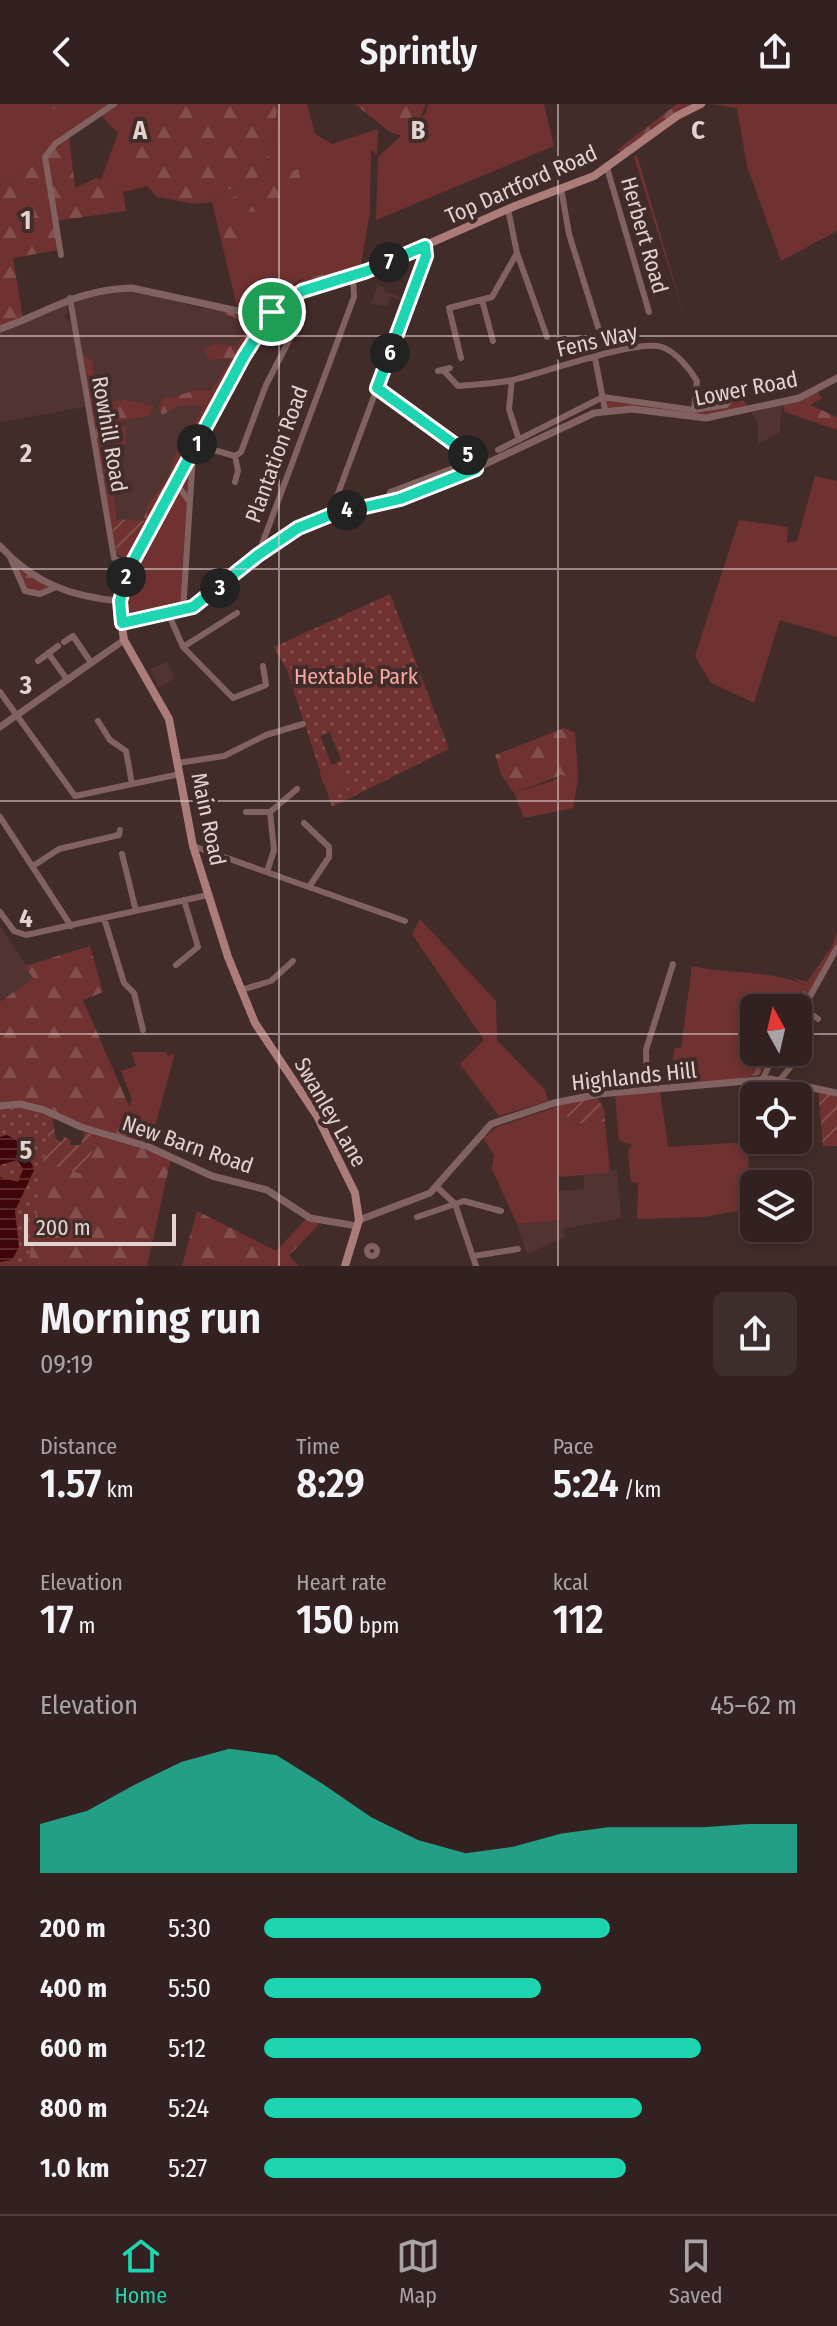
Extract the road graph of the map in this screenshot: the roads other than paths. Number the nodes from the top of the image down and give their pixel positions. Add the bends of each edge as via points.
1 (114, 104) edge
2 (701, 104) edge
3 (607, 168) junction
4 (561, 188) junction
5 (508, 209) junction
6 (425, 246) junction
7 (517, 253) junction
8 (61, 255) dead end
9 (353, 275) junction
10 (70, 298) junction
11 (482, 300) junction
12 (272, 312) junction
13 (649, 312) dead end
14 (598, 327) dead end
15 (0, 329) edge
16 (547, 337) dead end
17 (493, 341) dead end
18 (461, 358) dead end
19 (595, 358) junction
20 (444, 370) dead end
21 (837, 378) edge
22 (512, 380) junction
23 (377, 388) junction
24 (734, 394) dead end
25 (603, 397) junction
26 (605, 410) junction
27 (694, 410) junction
28 (519, 440) junction
29 (194, 448) junction
30 (498, 450) dead end
31 (235, 456) junction
32 (474, 465) junction
33 (235, 482) dead end
34 (173, 487) junction
35 (189, 501) junction
36 (330, 515) junction
37 (0, 546) edge
38 (258, 555) junction
39 (10, 557) junction
40 (130, 567) junction
41 (54, 588) junction
42 (120, 601) junction
43 (183, 611) junction
44 (237, 613) dead end
45 (169, 615) junction
46 (122, 623) junction
47 (124, 640) junction
48 (183, 647) junction
49 (48, 653) junction
50 (38, 661) dead end
51 (90, 661) junction
52 (263, 666) dead end
53 (66, 678) junction
54 (0, 692) edge
55 (19, 713) junction
56 (98, 721) dead end
57 (303, 724) dead end
58 (0, 727) edge
59 (178, 763) junction
60 (180, 774) junction
61 (132, 784) junction
62 (297, 789) dead end
63 (246, 812) dead end
64 (270, 812) junction
65 (0, 817) edge
66 (304, 823) dead end
67 (120, 830) dead end
68 (193, 846) junction
69 (122, 854) dead end
70 (33, 866) junction
71 (267, 872) junction
72 (309, 887) junction
73 (208, 895) junction
74 (184, 900) junction
75 (136, 911) junction
76 (0, 912) edge
77 (104, 918) junction
78 (405, 921) dead end
79 (71, 926) junction
80 (837, 949) edge
81 (293, 961) dead end
82 (673, 964) dead end
83 (176, 965) dead end
84 (241, 990) junction
85 (812, 994) edge
86 (812, 1014) edge
87 (818, 1019) dead end
88 (257, 1026) joint
89 (143, 1030) dead end
90 (769, 1066) edge
91 (791, 1066) edge
92 (762, 1080) junction
93 (780, 1080) junction
94 (647, 1090) junction
95 (837, 1093) edge
96 (0, 1106) edge
97 (437, 1187) junction
98 (455, 1204) junction
99 (501, 1211) dead end
100 (417, 1217) dead end
101 (355, 1222) junction
102 (518, 1249) dead end
103 (371, 1256) dead end
104 (474, 1256) junction
105 (345, 1266) edge
106 (370, 1266) edge
107 (476, 1266) edge

1 - 8 street via 55,144 45,157
2 - 3 main road, Top Dartford Road
3 - 4 main road, Top Dartford Road
3 - 13 street, Herbert Road
4 - 5 main road, Top Dartford Road
4 - 14 street via 569,234
5 - 6 main road, Top Dartford Road
5 - 7 street
6 - 9 main road, Top Dartford Road
6 - 23 street via 426,256
7 - 11 street via 492,297
7 - 16 street
9 - 12 main road, Top Dartford Road via 302,291
9 - 38 street, Plantation Road via 354,297
10 - 12 street via 94,290 132,288 238,311
10 - 15 street
10 - 40 street, Rowhill Road via 114,558
11 - 17 street
11 - 18 street via 449,308
12 - 29 main road, Top Dartford Road
12 - 31 street via 296,327
19 - 22 street, Fens Way
19 - 25 street
19 - 27 street, Fens Way via 650,346 672,352 697,381
20 - 22 street, Fens Way via 458,386
21 - 26 street, Lower Road via 799,398 699,419
22 - 28 street via 509,409
23 - 32 street via 468,454
23 - 36 street
24 - 27 street, Lower Road via 726,405
25 - 26 street
25 - 27 street, Lower Road
25 - 28 street
26 - 32 street, Lower Road
28 - 30 street
29 - 31 street
29 - 34 main road, Top Dartford Road
29 - 35 street
31 - 33 street
32 - 36 street, Lower Road via 386,503
34 - 35 street
34 - 40 main road, Top Dartford Road
35 - 43 street
36 - 38 street, Lower Road via 298,528
37 - 39 street
38 - 43 street, Lower Road via 211,596
39 - 41 street
39 - 41 street via 25,591 40,594
40 - 42 main road, Top Dartford Road
41 - 42 street
42 - 46 main road, Top Dartford Road
43 - 45 street, Lower Road
44 - 48 street
45 - 46 street, Lower Road
45 - 48 street
46 - 47 main road, Main Road
47 - 51 street
47 - 59 main road, Main Road via 162,703
48 - 52 street via 233,698 266,685
49 - 50 street
49 - 51 street via 73,636
49 - 53 street
51 - 53 street
53 - 55 street
54 - 55 street
55 - 58 street
55 - 61 street via 75,796
56 - 61 street via 126,751
57 - 59 street via 224,756
59 - 60 main road, Main Road
60 - 61 street
60 - 68 main road, Main Road
62 - 64 street
63 - 64 street
64 - 71 street via 274,850
65 - 70 street
66 - 72 street via 329,847 329,857
67 - 70 street via 119,835 59,849
68 - 71 street
68 - 73 main road, Main Road
69 - 75 street
70 - 79 street
71 - 72 street
72 - 78 street
73 - 74 street
73 - 84 main road, Main Road
74 - 75 street
74 - 83 street via 198,947
75 - 77 street
76 - 79 street via 18,935
77 - 79 street
77 - 89 street
80 - 85 street
81 - 84 street via 271,981
82 - 94 street via 646,1050
84 - 88 main road, Main Road
86 - 87 street
88 - 101 main road, Swanley Lane via 334,1145 355,1193
90 - 92 street
91 - 93 street
92 - 93 street, Highlands Hill
92 - 94 street, Highlands Hill
93 - 95 street, Highlands Hill
94 - 97 street, Highlands Hill via 554,1103 491,1124
96 - 101 street, New Barn Road via 44,1110 149,1147 212,1176 267,1190 310,1218
97 - 98 street
97 - 101 street, Highlands Hill
98 - 99 street via 473,1201
98 - 100 street
98 - 104 street
101 - 105 main road
102 - 104 street
103 - 106 street
104 - 107 street

